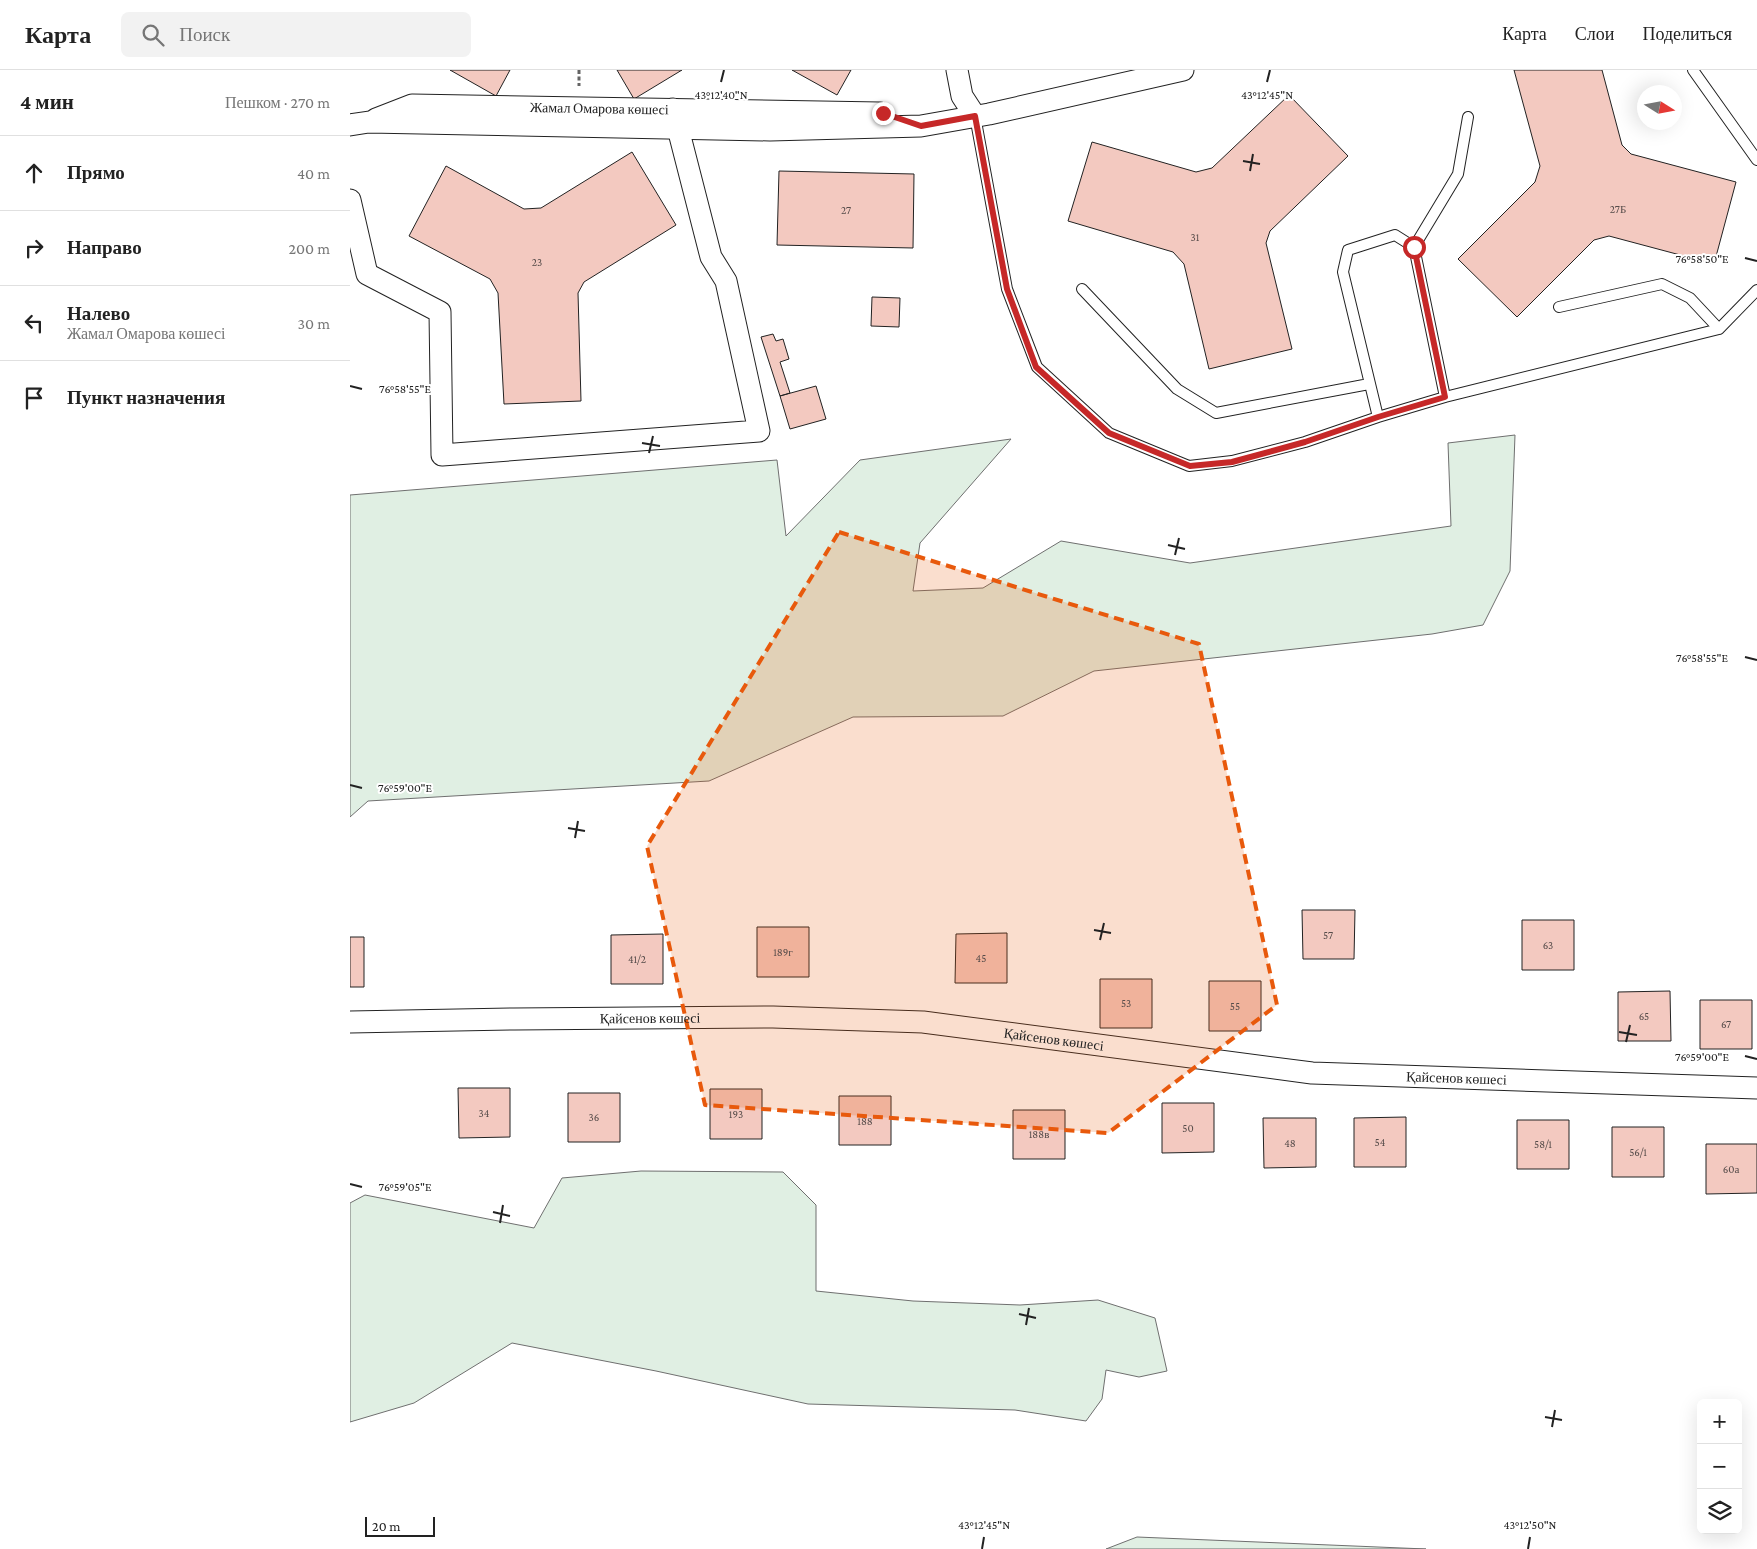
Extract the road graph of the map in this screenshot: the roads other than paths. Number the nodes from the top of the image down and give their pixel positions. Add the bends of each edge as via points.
1 (957, 70) edge
2 (1183, 70) edge
3 (1693, 70) edge
4 (975, 116) junction
5 (1468, 117) dead end
6 (675, 119) junction
7 (359, 124) edge
8 (1757, 160) edge
9 (350, 200) edge
10 (1414, 247) junction
11 (1082, 289) dead end
12 (1757, 290) edge
13 (1559, 307) dead end
14 (1719, 329) junction
15 (1369, 384) junction
16 (1445, 397) junction
17 (1378, 417) junction
18 (350, 1022) edge
19 (1757, 1088) edge

1 - 4 street via 962,96
2 - 4 street, Жамал Омарова көшесі
3 - 8 lane
4 - 6 street, Жамал Омарова көшесі via 921,126 883,113
4 - 17 lane via 1007,289 1036,367 1109,433 1190,466 1241,459 1305,442
5 - 10 lane via 1458,174
6 - 7 street, Жамал Омарова көшесі via 412,105
6 - 9 street via 711,257 726,281 759,431 442,455 440,312 367,274
10 - 15 lane via 1395,236 1348,250 1343,272
10 - 16 lane
11 - 15 lane via 1177,389 1216,413
12 - 14 lane
13 - 14 lane via 1662,284 1690,298
14 - 16 lane
15 - 17 lane
16 - 17 lane
18 - 19 street, Қайсенов көшесі via 773,1017 923,1022 1312,1073

